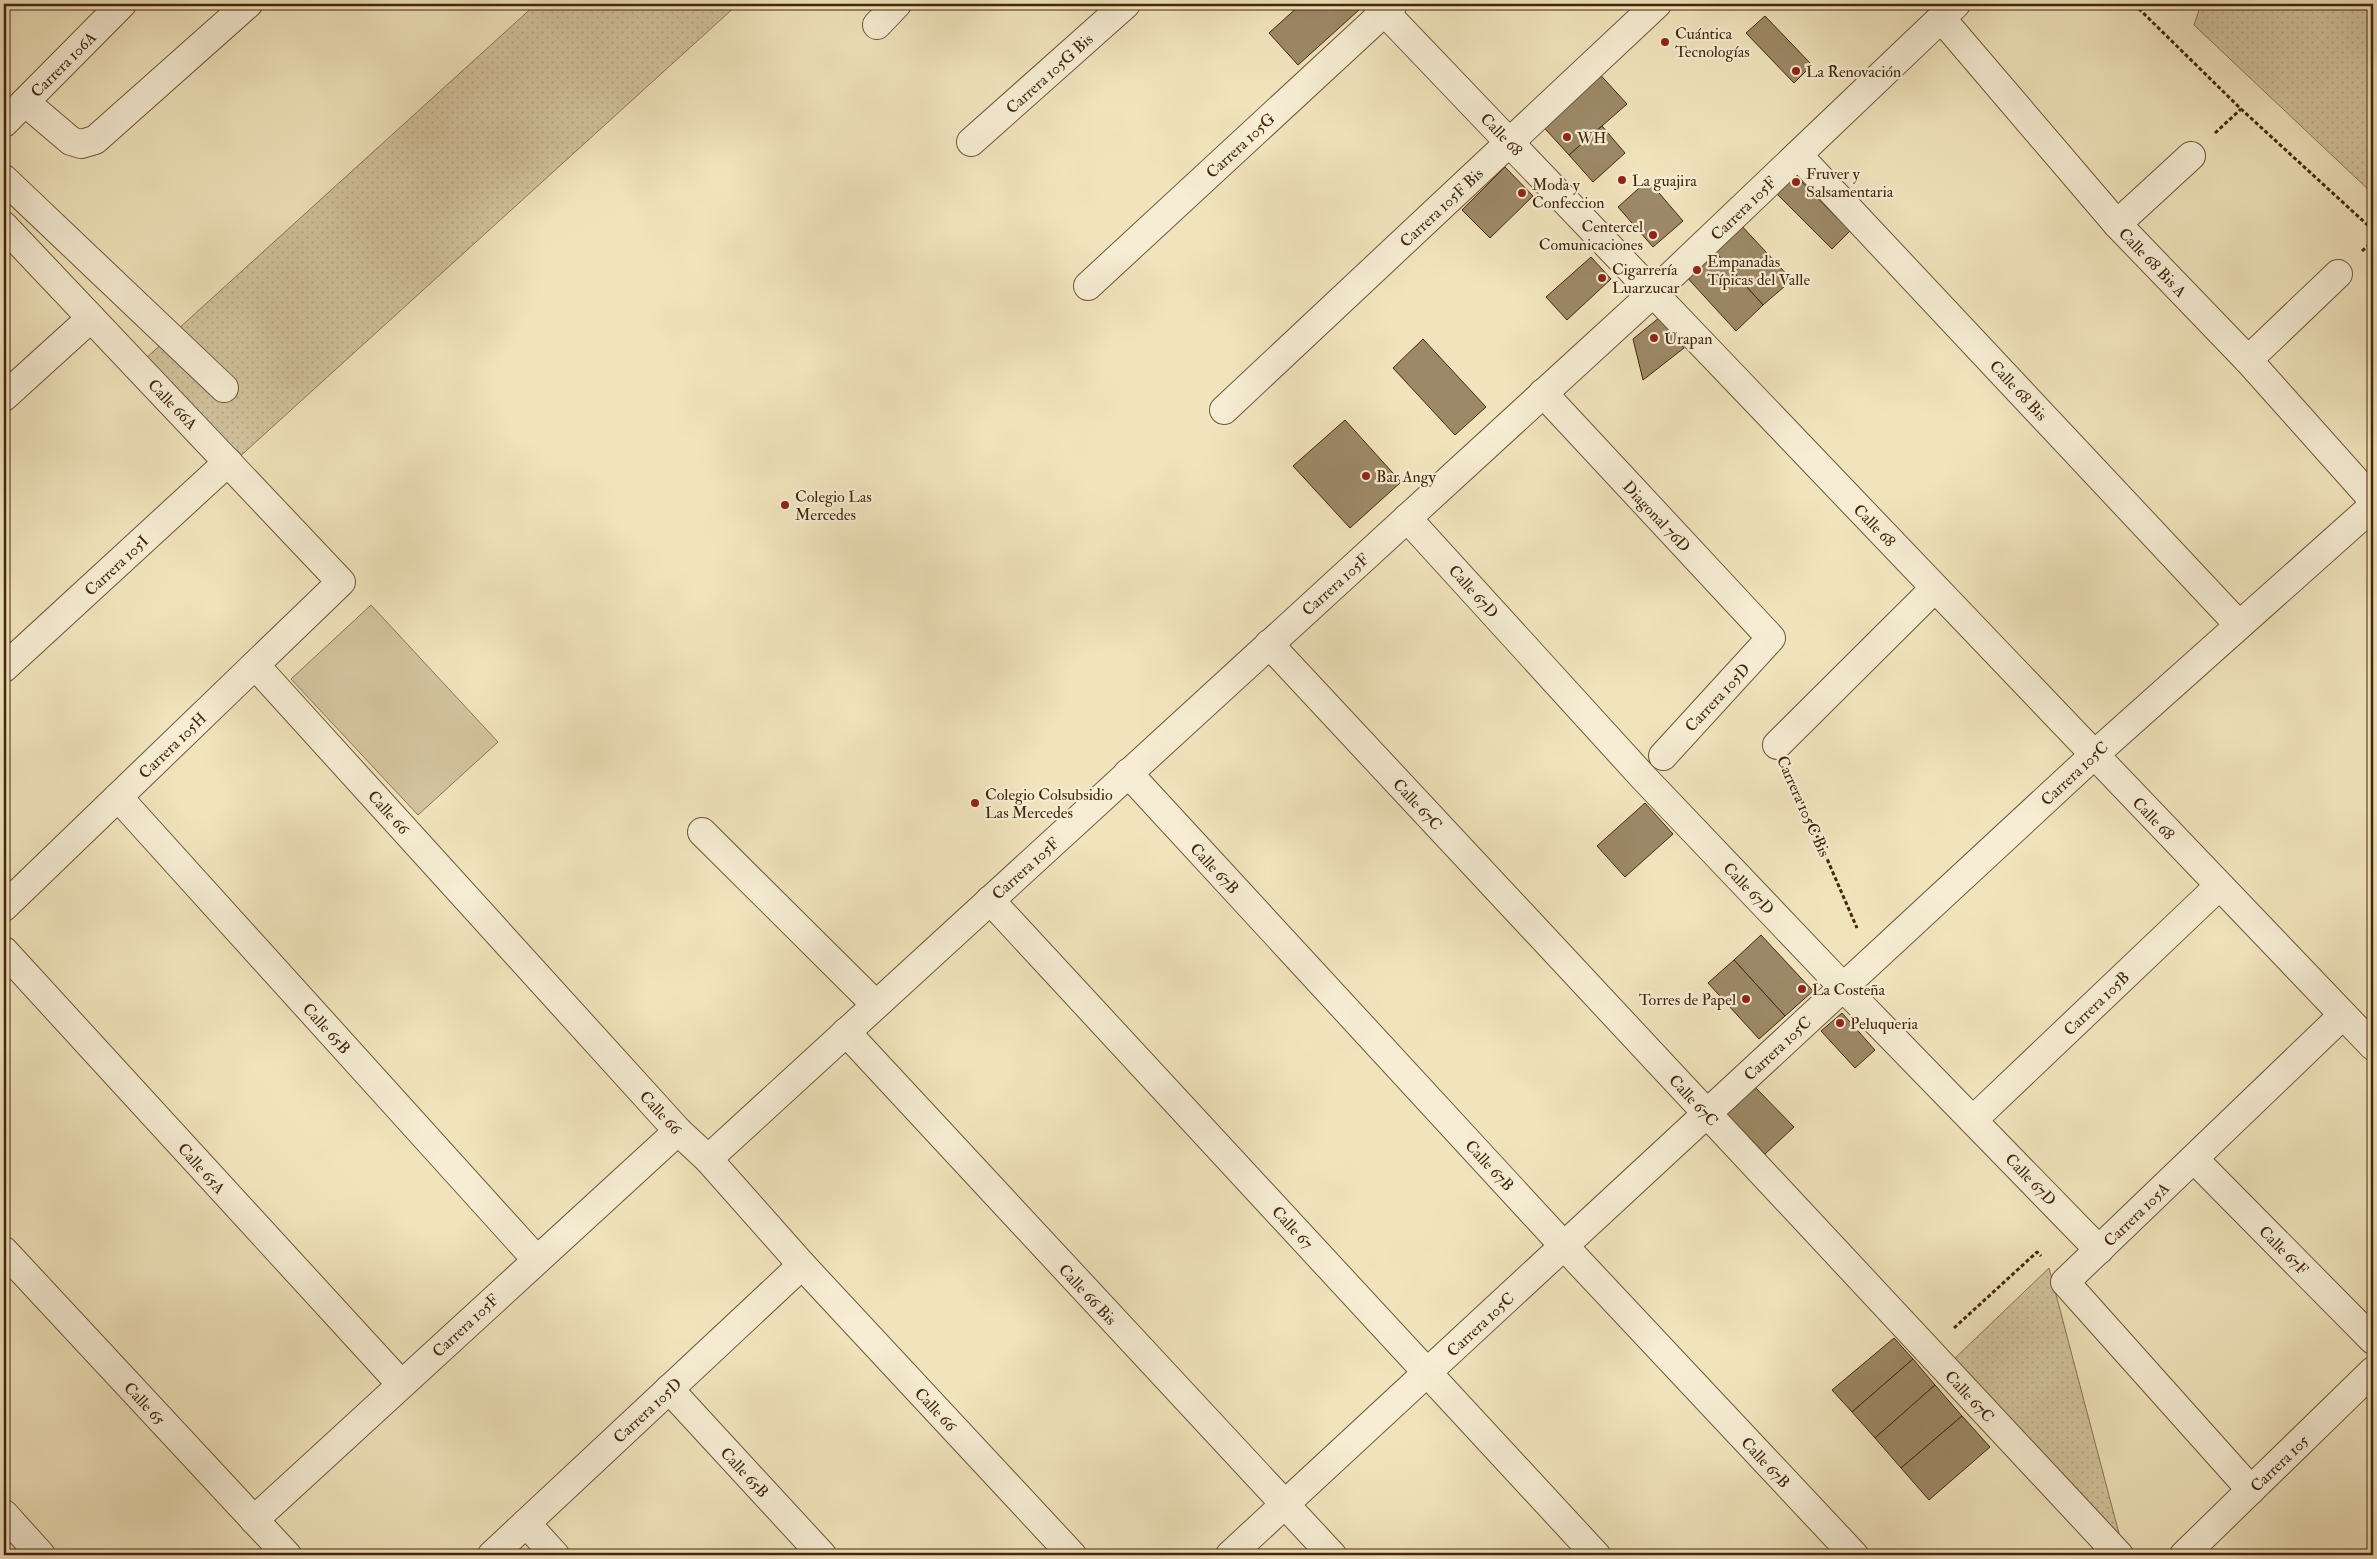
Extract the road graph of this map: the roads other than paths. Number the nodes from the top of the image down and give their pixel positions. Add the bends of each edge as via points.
1 (122, 4) edge
2 (248, 4) edge
3 (897, 4) edge
4 (1126, 4) edge
5 (1657, 4) edge
6 (1384, 6) edge
7 (1949, 11) edge
8 (877, 25) dead end
9 (25, 102) junction
10 (4, 123) edge
11 (972, 142) dead end
12 (1510, 142) junction
13 (1798, 155) junction
14 (2191, 156) dead end
15 (4, 179) edge
16 (2117, 224) junction
17 (4, 226) edge
18 (2338, 274) dead end
19 (1088, 286) dead end
20 (1653, 293) junction
21 (91, 318) junction
22 (2248, 360) junction
23 (224, 388) dead end
24 (1543, 393) junction
25 (4, 396) edge
26 (1224, 410) dead end
27 (228, 462) junction
28 (2373, 500) edge
29 (2373, 506) edge
30 (1407, 518) junction
31 (341, 582) joint
32 (1935, 588) junction
33 (2239, 625) junction
34 (1771, 638) joint
35 (1270, 644) junction
36 (255, 665) junction
37 (4, 668) edge
38 (1777, 745) road end
39 (2094, 755) junction
40 (1663, 756) dead end
41 (1128, 773) junction
42 (118, 797) junction
43 (702, 832) dead end
44 (2220, 886) junction
45 (990, 900) junction
46 (4, 907) edge
47 (4, 951) edge
48 (1843, 987) junction
49 (875, 1004) junction
50 (2343, 1015) junction
51 (846, 1032) junction
52 (2373, 1046) edge
53 (1707, 1114) junction
54 (1973, 1120) junction
55 (678, 1131) junction
56 (708, 1159) junction
57 (2194, 1159) junction
58 (1564, 1246) junction
59 (2100, 1250) junction
60 (4, 1251) edge
61 (536, 1259) junction
62 (802, 1265) junction
63 (2373, 1340) edge
64 (2373, 1371) edge
65 (1427, 1372) junction
66 (400, 1384) junction
67 (669, 1389) junction
68 (2251, 1490) junction
69 (1284, 1505) junction
70 (4, 1514) edge
71 (254, 1520) junction
72 (526, 1523) junction
73 (41, 1555) edge
74 (287, 1555) edge
75 (492, 1555) edge
76 (555, 1555) edge
77 (822, 1555) edge
78 (1072, 1555) edge
79 (1230, 1555) edge
80 (1332, 1555) edge
81 (1596, 1555) edge
82 (1854, 1555) edge
83 (2119, 1555) edge
84 (2184, 1555) edge

1 - 9 street, Carrera 106A
2 - 9 street via 95,140 81,144 71,141
3 - 8 street
4 - 11 street, Carrera 105G Bis
5 - 12 street, Carrera 105F Bis
6 - 12 street, Calle 68
6 - 19 street, Carrera 105G
7 - 13 street, Carrera 105F
7 - 16 street, Calle 68 Bis A
9 - 10 street, Carrera 106A
12 - 20 street, Calle 68
12 - 26 street, Carrera 105F Bis
13 - 20 street, Carrera 105F
13 - 33 street, Calle 68 Bis
14 - 16 street
15 - 23 street
16 - 22 street, Calle 68 Bis A
17 - 21 street, Calle 66A
18 - 22 street
20 - 24 street, Carrera 105F
20 - 32 street, Calle 68
21 - 25 street
21 - 27 street, Calle 66A
22 - 28 street, Calle 68 Bis A
24 - 30 street, Carrera 105F
24 - 34 street, Diagonal 76D
27 - 31 street, Calle 66A
27 - 37 street, Carrera 105I
29 - 33 street, Carrera 105C
30 - 35 street, Carrera 105F
30 - 48 street, Calle 67D via 1643,777
31 - 36 street, Carrera 105H
32 - 38 street, Carrera 105C Bis
32 - 39 street, Calle 68
33 - 39 street, Carrera 105C
34 - 40 street, Carrera 105D
35 - 41 street, Carrera 105F
35 - 53 street, Calle 67C
36 - 42 street, Carrera 105H
36 - 55 street, Calle 66
39 - 44 street, Calle 68
39 - 48 street, Carrera 105C
41 - 45 street, Carrera 105F
41 - 58 street, Calle 67B
42 - 46 street, Carrera 105H
42 - 61 street, Calle 65B
43 - 49 street
44 - 50 street, Calle 68
44 - 54 street, Carrera 105B
45 - 49 street, Carrera 105F
45 - 65 street, Calle 67
47 - 66 street, Calle 65A
48 - 53 street, Carrera 105C
48 - 54 street, Calle 67D
49 - 51 street, Carrera 105F
50 - 52 street, Calle 68
50 - 57 street, Carrera 105A
51 - 56 street, Carrera 105F
51 - 69 street, Calle 66 Bis
53 - 58 street, Carrera 105C
53 - 83 street, Calle 67C
54 - 59 street, Calle 67D
55 - 56 street, Calle 66
55 - 61 street, Carrera 105F
56 - 62 street, Calle 66
57 - 59 street, Carrera 105A
57 - 63 street, Calle 67F
58 - 65 street, Carrera 105C
58 - 82 street, Calle 67B
59 - 68 street, Carrera 105A via 2065,1282
60 - 71 street, Calle 65
61 - 66 street, Carrera 105F
62 - 67 street, Carrera 105D
62 - 78 street, Calle 66
64 - 68 street, Carrera 105
65 - 69 street, Carrera 105C
65 - 81 street, Calle 67
66 - 71 street, Carrera 105F
67 - 72 street, Carrera 105D
67 - 77 street, Calle 65B
68 - 84 street, Carrera 105
69 - 79 street, Carrera 105C
69 - 80 street, Calle 66 Bis
70 - 73 street
71 - 74 street, Calle 65
72 - 75 street, Carrera 105D
72 - 76 street

